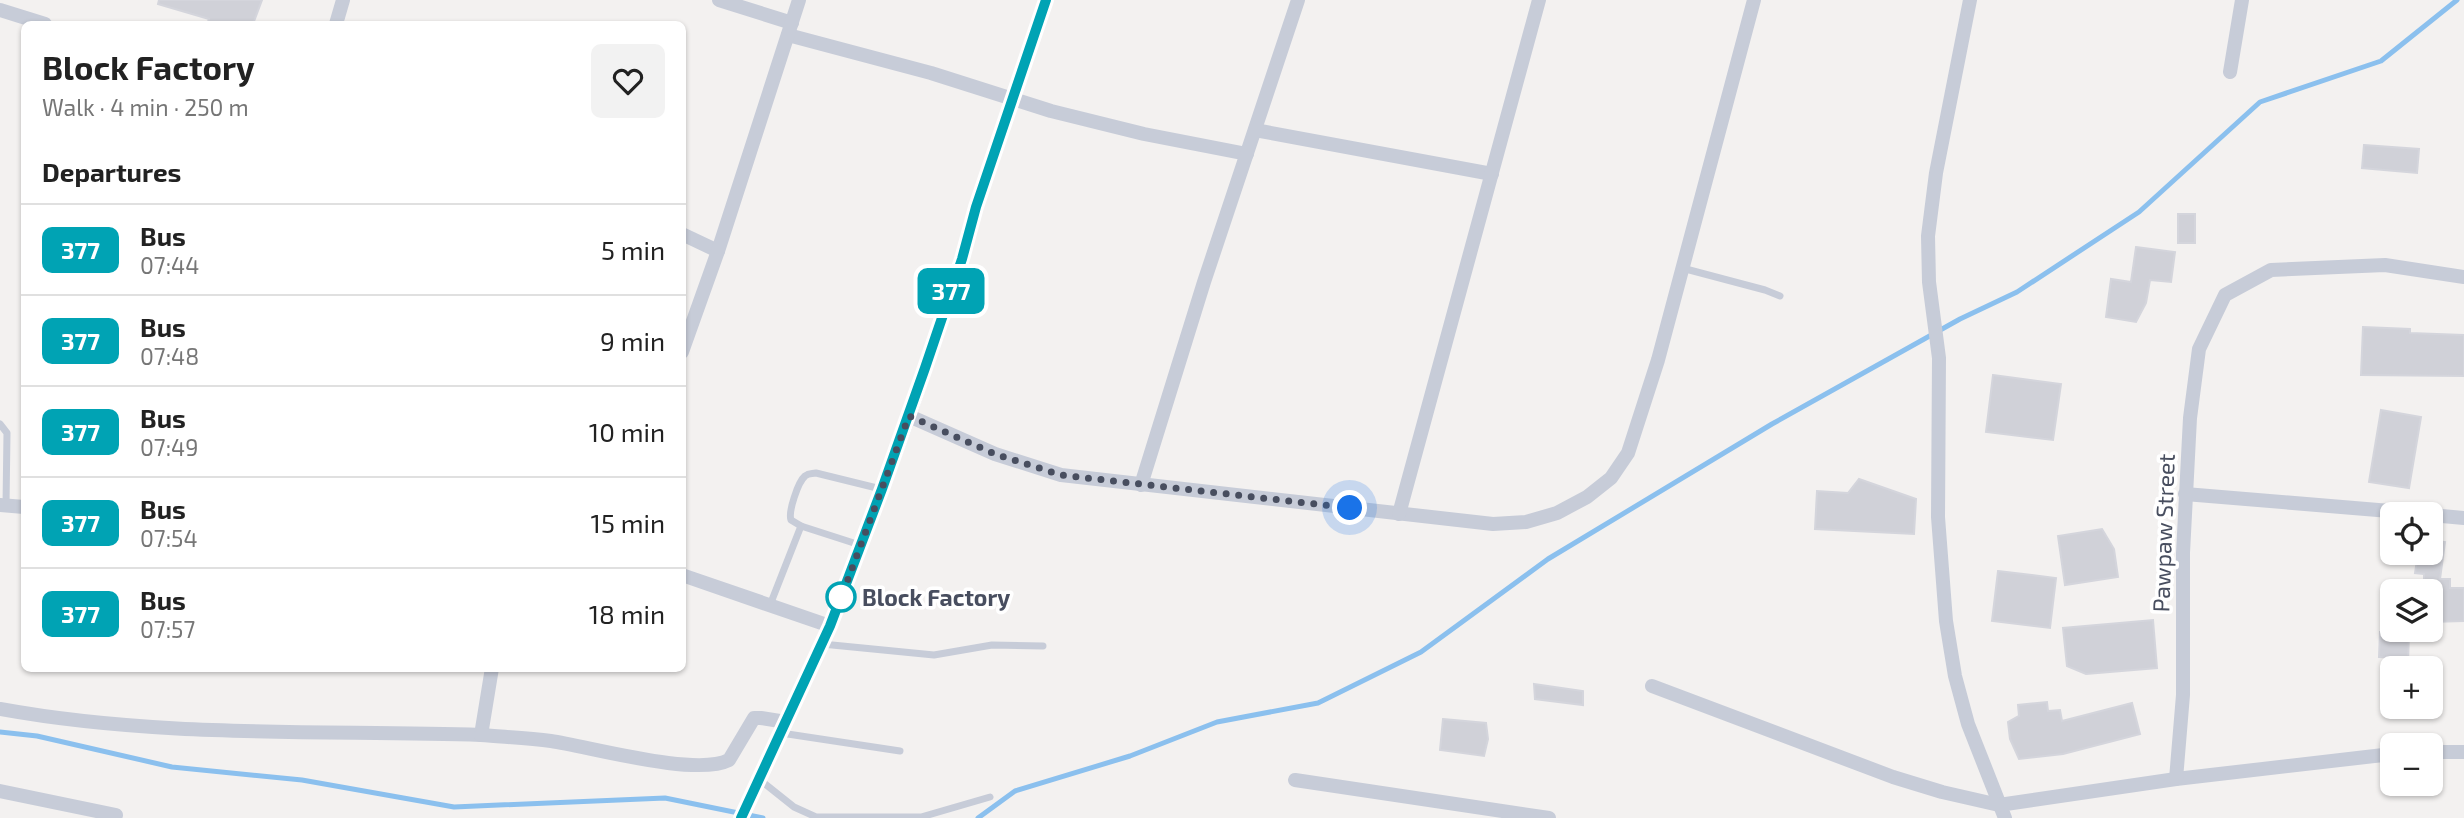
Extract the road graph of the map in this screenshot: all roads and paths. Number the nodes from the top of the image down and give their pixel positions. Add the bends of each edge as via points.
1 (343, 0) edge
2 (719, 0) edge
3 (799, 0) edge
4 (1046, 0) edge
5 (1298, 0) edge
6 (1539, 0) edge
7 (1754, 0) edge
8 (1970, 0) edge
9 (2242, 0) edge
10 (0, 10) edge
11 (35, 21) edge
12 (337, 21) edge
13 (790, 29) junction
14 (2230, 72) dead end
15 (1014, 99) junction
16 (1255, 130) junction
17 (1247, 154) junction
18 (1492, 174) junction
19 (686, 236) edge
20 (718, 251) junction
21 (1682, 268) junction
22 (2464, 276) edge
23 (1780, 296) dead end
24 (686, 341) edge
25 (909, 416) junction
26 (0, 424) edge
27 (1141, 485) junction
28 (882, 489) junction
29 (2185, 494) junction
30 (3, 505) edge
31 (21, 507) edge
32 (2380, 511) edge
33 (1399, 514) junction
34 (2443, 516) edge
35 (2464, 518) edge
36 (801, 526) junction
37 (861, 545) junction
38 (686, 576) edge
39 (770, 605) junction
40 (830, 626) junction
41 (821, 644) junction
42 (1043, 646) dead end
43 (491, 672) edge
44 (1652, 687) dead end
45 (0, 709) edge
46 (783, 728) junction
47 (481, 734) junction
48 (900, 751) dead end
49 (2443, 752) edge
50 (2464, 752) edge
51 (2380, 755) edge
52 (759, 779) junction
53 (2176, 779) junction
54 (1295, 780) dead end
55 (0, 791) edge
56 (990, 797) dead end
57 (2002, 811) edge
58 (116, 815) dead end
59 (741, 818) edge
60 (1549, 818) edge

1 - 12 street
2 - 13 street
3 - 13 street
4 - 15 street
5 - 16 street
6 - 18 street
7 - 21 street
8 - 57 street via 1928,236 1939,358 1938,517 1955,676 1968,724
9 - 14 street
10 - 11 street
13 - 15 street
13 - 20 street
15 - 17 street via 1144,134
15 - 25 street
16 - 17 street
16 - 18 street
17 - 27 street
18 - 33 street
19 - 20 street
20 - 24 street
21 - 23 lane
21 - 33 street via 1628,453 1611,478 1587,498 1526,522 1493,524
22 - 29 street, Pawpaw Street via 2385,265 2271,270 2225,295 2199,349
25 - 27 street via 995,454 1061,475
25 - 28 street
26 - 30 lane via 7,433
27 - 33 street
28 - 36 lane via 807,474 789,516
28 - 37 street
29 - 32 street
29 - 53 street, Pawpaw Street via 2183,695
30 - 31 street
34 - 35 street
36 - 37 lane
36 - 39 lane
37 - 40 street
38 - 39 street
39 - 40 street
40 - 41 street
41 - 42 lane via 934,655 992,645
41 - 46 street
43 - 47 street
44 - 57 street via 1892,777
45 - 47 street via 77,721 218,730
46 - 47 street via 754,718 729,760 710,766
46 - 48 lane
46 - 52 street
49 - 50 street
51 - 53 street
52 - 56 lane via 794,807 816,817 921,817
52 - 59 street
53 - 57 street
54 - 60 street
55 - 58 street

